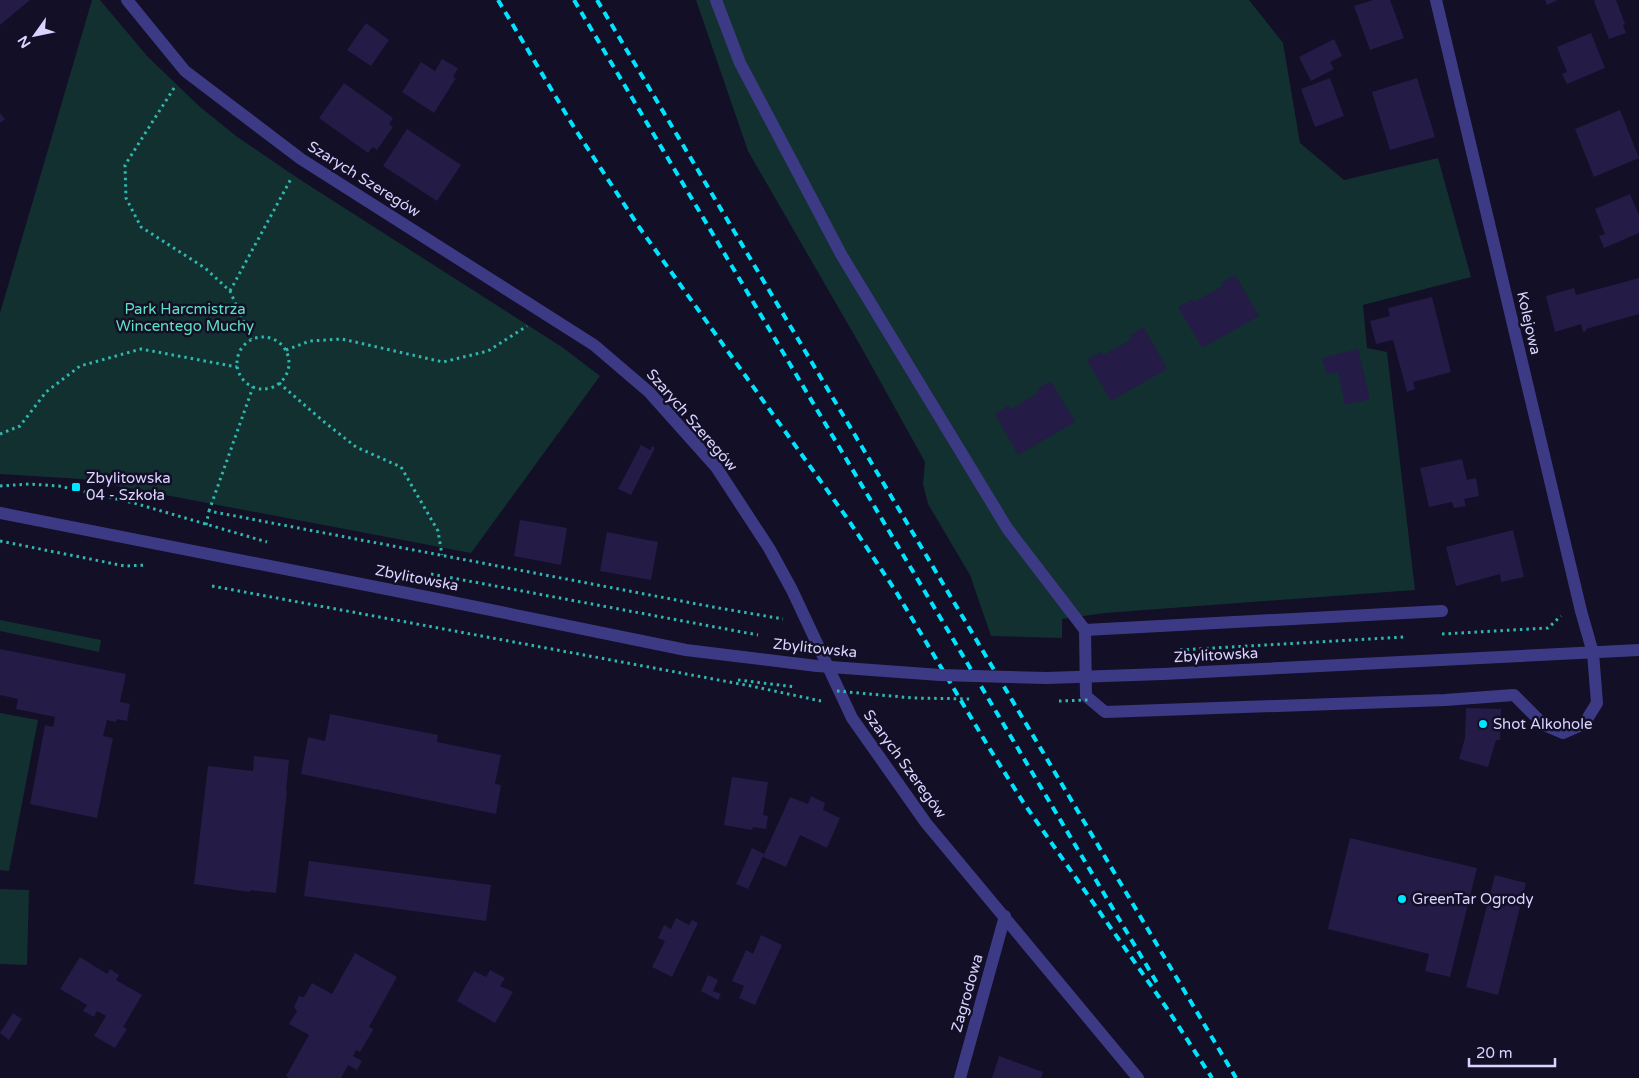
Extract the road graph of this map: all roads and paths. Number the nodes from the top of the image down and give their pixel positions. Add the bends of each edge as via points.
1 (127, 0) edge
2 (716, 0) edge
3 (1436, 0) edge
4 (185, 71) junction
5 (302, 160) junction
6 (230, 291) junction
7 (547, 314) junction
8 (251, 339) junction
9 (286, 350) junction
10 (237, 366) junction
11 (279, 383) junction
12 (253, 387) junction
13 (0, 434) edge
14 (0, 486) edge
15 (209, 511) junction
16 (0, 513) edge
17 (206, 525) junction
18 (0, 541) edge
19 (266, 541) dead end
20 (442, 554) junction
21 (156, 567) dead end
22 (431, 574) dead end
23 (212, 586) dead end
24 (1442, 611) dead end
25 (1560, 617) dead end
26 (790, 620) dead end
27 (1084, 630) junction
28 (1440, 634) dead end
29 (1410, 636) dead end
30 (767, 637) dead end
31 (1174, 650) dead end
32 (1639, 650) edge
33 (1593, 653) junction
34 (827, 703) dead end
35 (1005, 916) junction
36 (960, 1078) edge
37 (1138, 1078) edge

1 - 4 street, Szarych Szeregów
2 - 27 street via 740,63 842,256 1007,528
3 - 33 street, Kolejowa
4 - 5 street, Szarych Szeregów
4 - 6 path via 125,165 126,198 141,227 205,268
5 - 6 path
5 - 7 street, Szarych Szeregów
6 - 8 path
7 - 9 path via 488,351 443,362 342,339 310,341
7 - 35 street, Szarych Szeregów via 594,344 649,392 716,467 788,582 852,718 926,823
8 - 9 path via 268,337
8 - 10 path via 237,355
9 - 11 path via 288,369
10 - 12 path via 239,375
10 - 13 path via 141,350 80,366 46,392 20,426
11 - 12 path via 271,388
11 - 20 path via 356,447 401,468 438,531
12 - 15 path
14 - 17 path via 59,486
15 - 17 path
15 - 20 path
16 - 33 street, Zbylitowska, bridge via 686,650 817,666 940,675 1047,678
17 - 19 path
18 - 21 path via 125,566
20 - 26 path
22 - 30 path, bridge
23 - 34 path
24 - 27 street
25 - 28 path via 1548,628
27 - 33 street, Kolejowa via 1086,696 1105,712 1514,695 1544,725 1563,733 1584,724 1597,703
29 - 31 path
32 - 33 street, Zbylitowska
35 - 36 street, Zagrodowa
35 - 37 street, Szarych Szeregów

